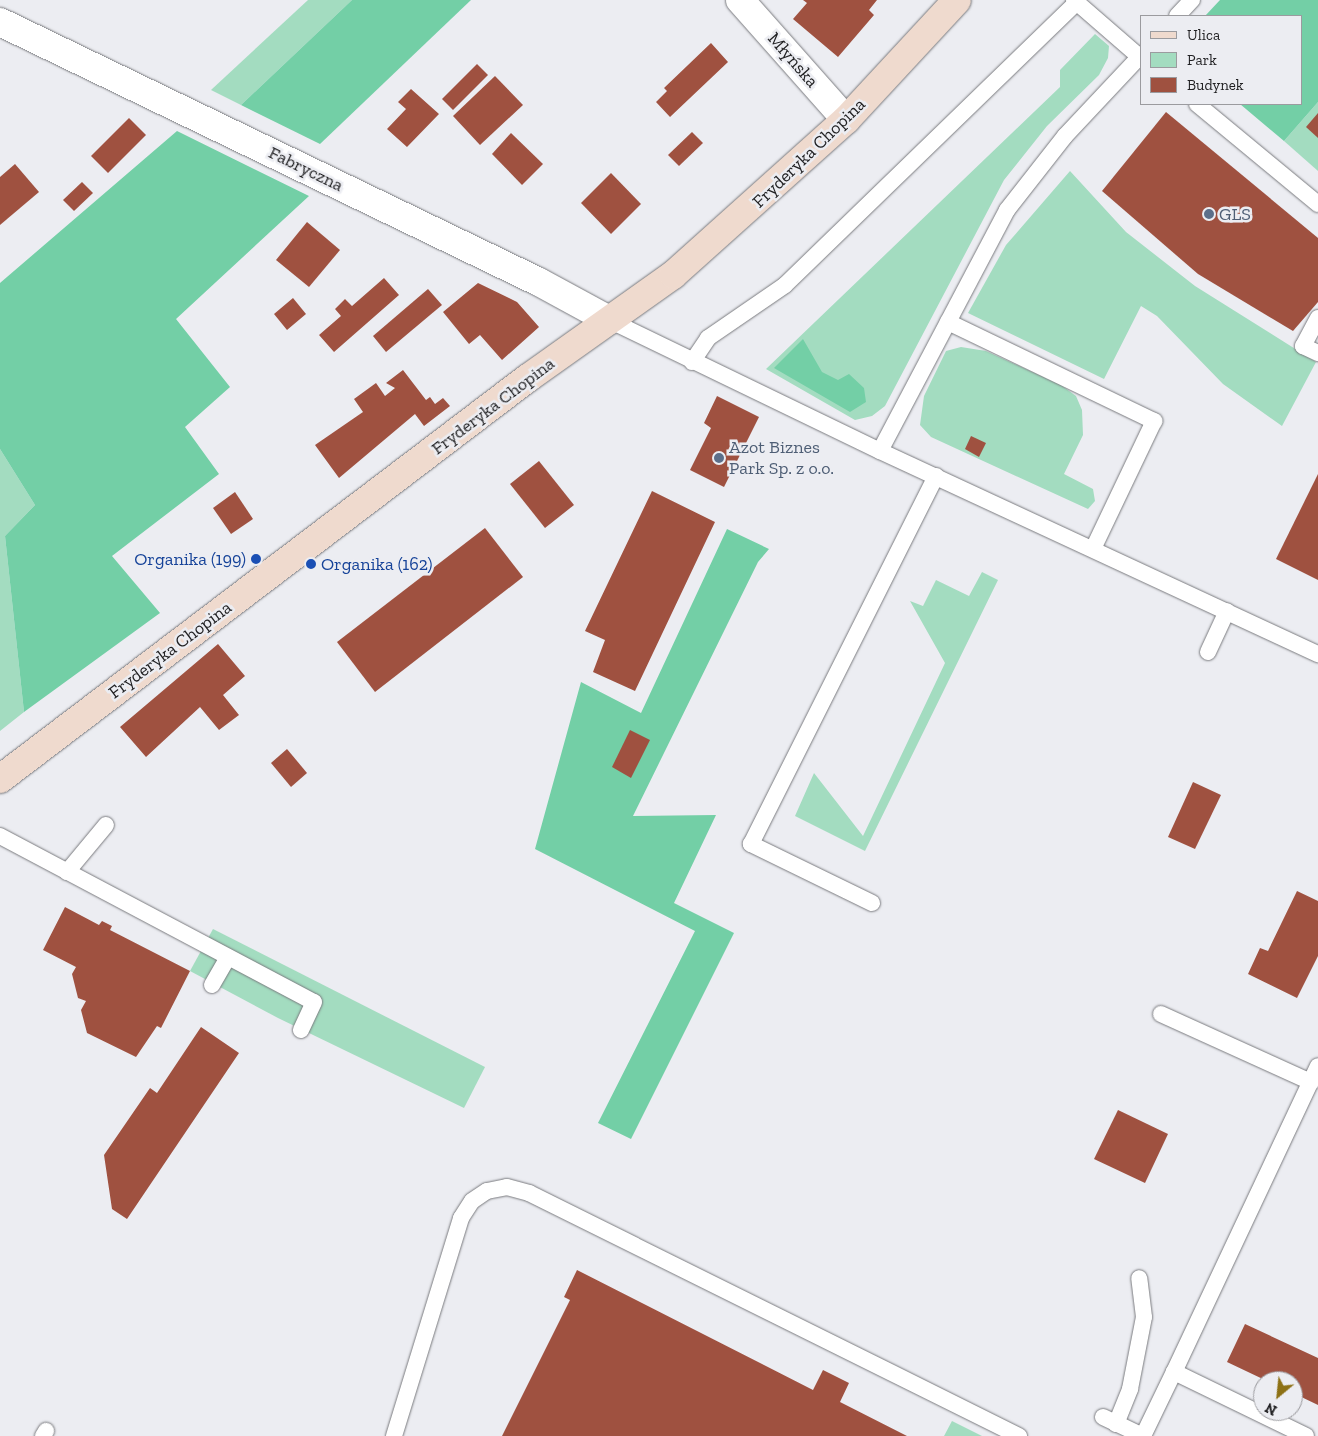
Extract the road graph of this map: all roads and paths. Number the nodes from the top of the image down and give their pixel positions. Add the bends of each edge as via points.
1 (740, 0) edge
2 (957, 0) edge
3 (1192, 0) edge
4 (1075, 1) edge
5 (1178, 15) edge
6 (0, 22) edge
7 (1140, 55) edge
8 (1140, 57) edge
9 (1198, 105) edge
10 (846, 120) junction
11 (1318, 204) edge
12 (1318, 318) edge
13 (609, 320) junction
14 (948, 322) junction
15 (1318, 353) edge
16 (692, 362) junction
17 (880, 451) junction
18 (936, 476) junction
19 (1094, 547) junction
20 (1227, 611) junction
21 (1208, 652) dead end
22 (1318, 654) edge
23 (0, 779) edge
24 (106, 825) dead end
25 (0, 836) edge
26 (67, 872) junction
27 (872, 903) dead end
28 (228, 957) junction
29 (212, 984) dead end
30 (1161, 1014) dead end
31 (301, 1030) dead end
32 (1318, 1066) edge
33 (1311, 1082) junction
34 (1139, 1278) dead end
35 (1174, 1372) junction
36 (394, 1436) edge
37 (1019, 1436) edge
38 (1143, 1436) edge
39 (1306, 1436) edge

1 - 10 street, Młyńska
2 - 10 main road, Fryderyka Chopina
3 - 5 lane
4 - 7 lane
4 - 16 lane via 785,284 708,338
6 - 13 street, Fabryczna via 540,282
8 - 14 lane via 1065,136 1007,210
9 - 11 lane
10 - 13 main road, Fryderyka Chopina via 729,228 673,275
12 - 15 lane via 1303,346
13 - 16 lane
13 - 23 main road, Fryderyka Chopina
14 - 17 lane
14 - 19 lane via 1154,421
16 - 17 lane
17 - 18 lane
18 - 19 lane
18 - 27 lane via 751,844
19 - 20 lane
20 - 21 lane
20 - 22 lane
24 - 26 lane
25 - 26 lane
26 - 28 lane
28 - 29 lane
28 - 31 lane via 314,1002
30 - 33 lane
32 - 33 lane
33 - 35 lane
34 - 38 lane via 1144,1317 1130,1388 1110,1420
35 - 38 lane
35 - 39 lane
36 - 37 lane via 460,1218 472,1201 488,1191 507,1187 529,1193

